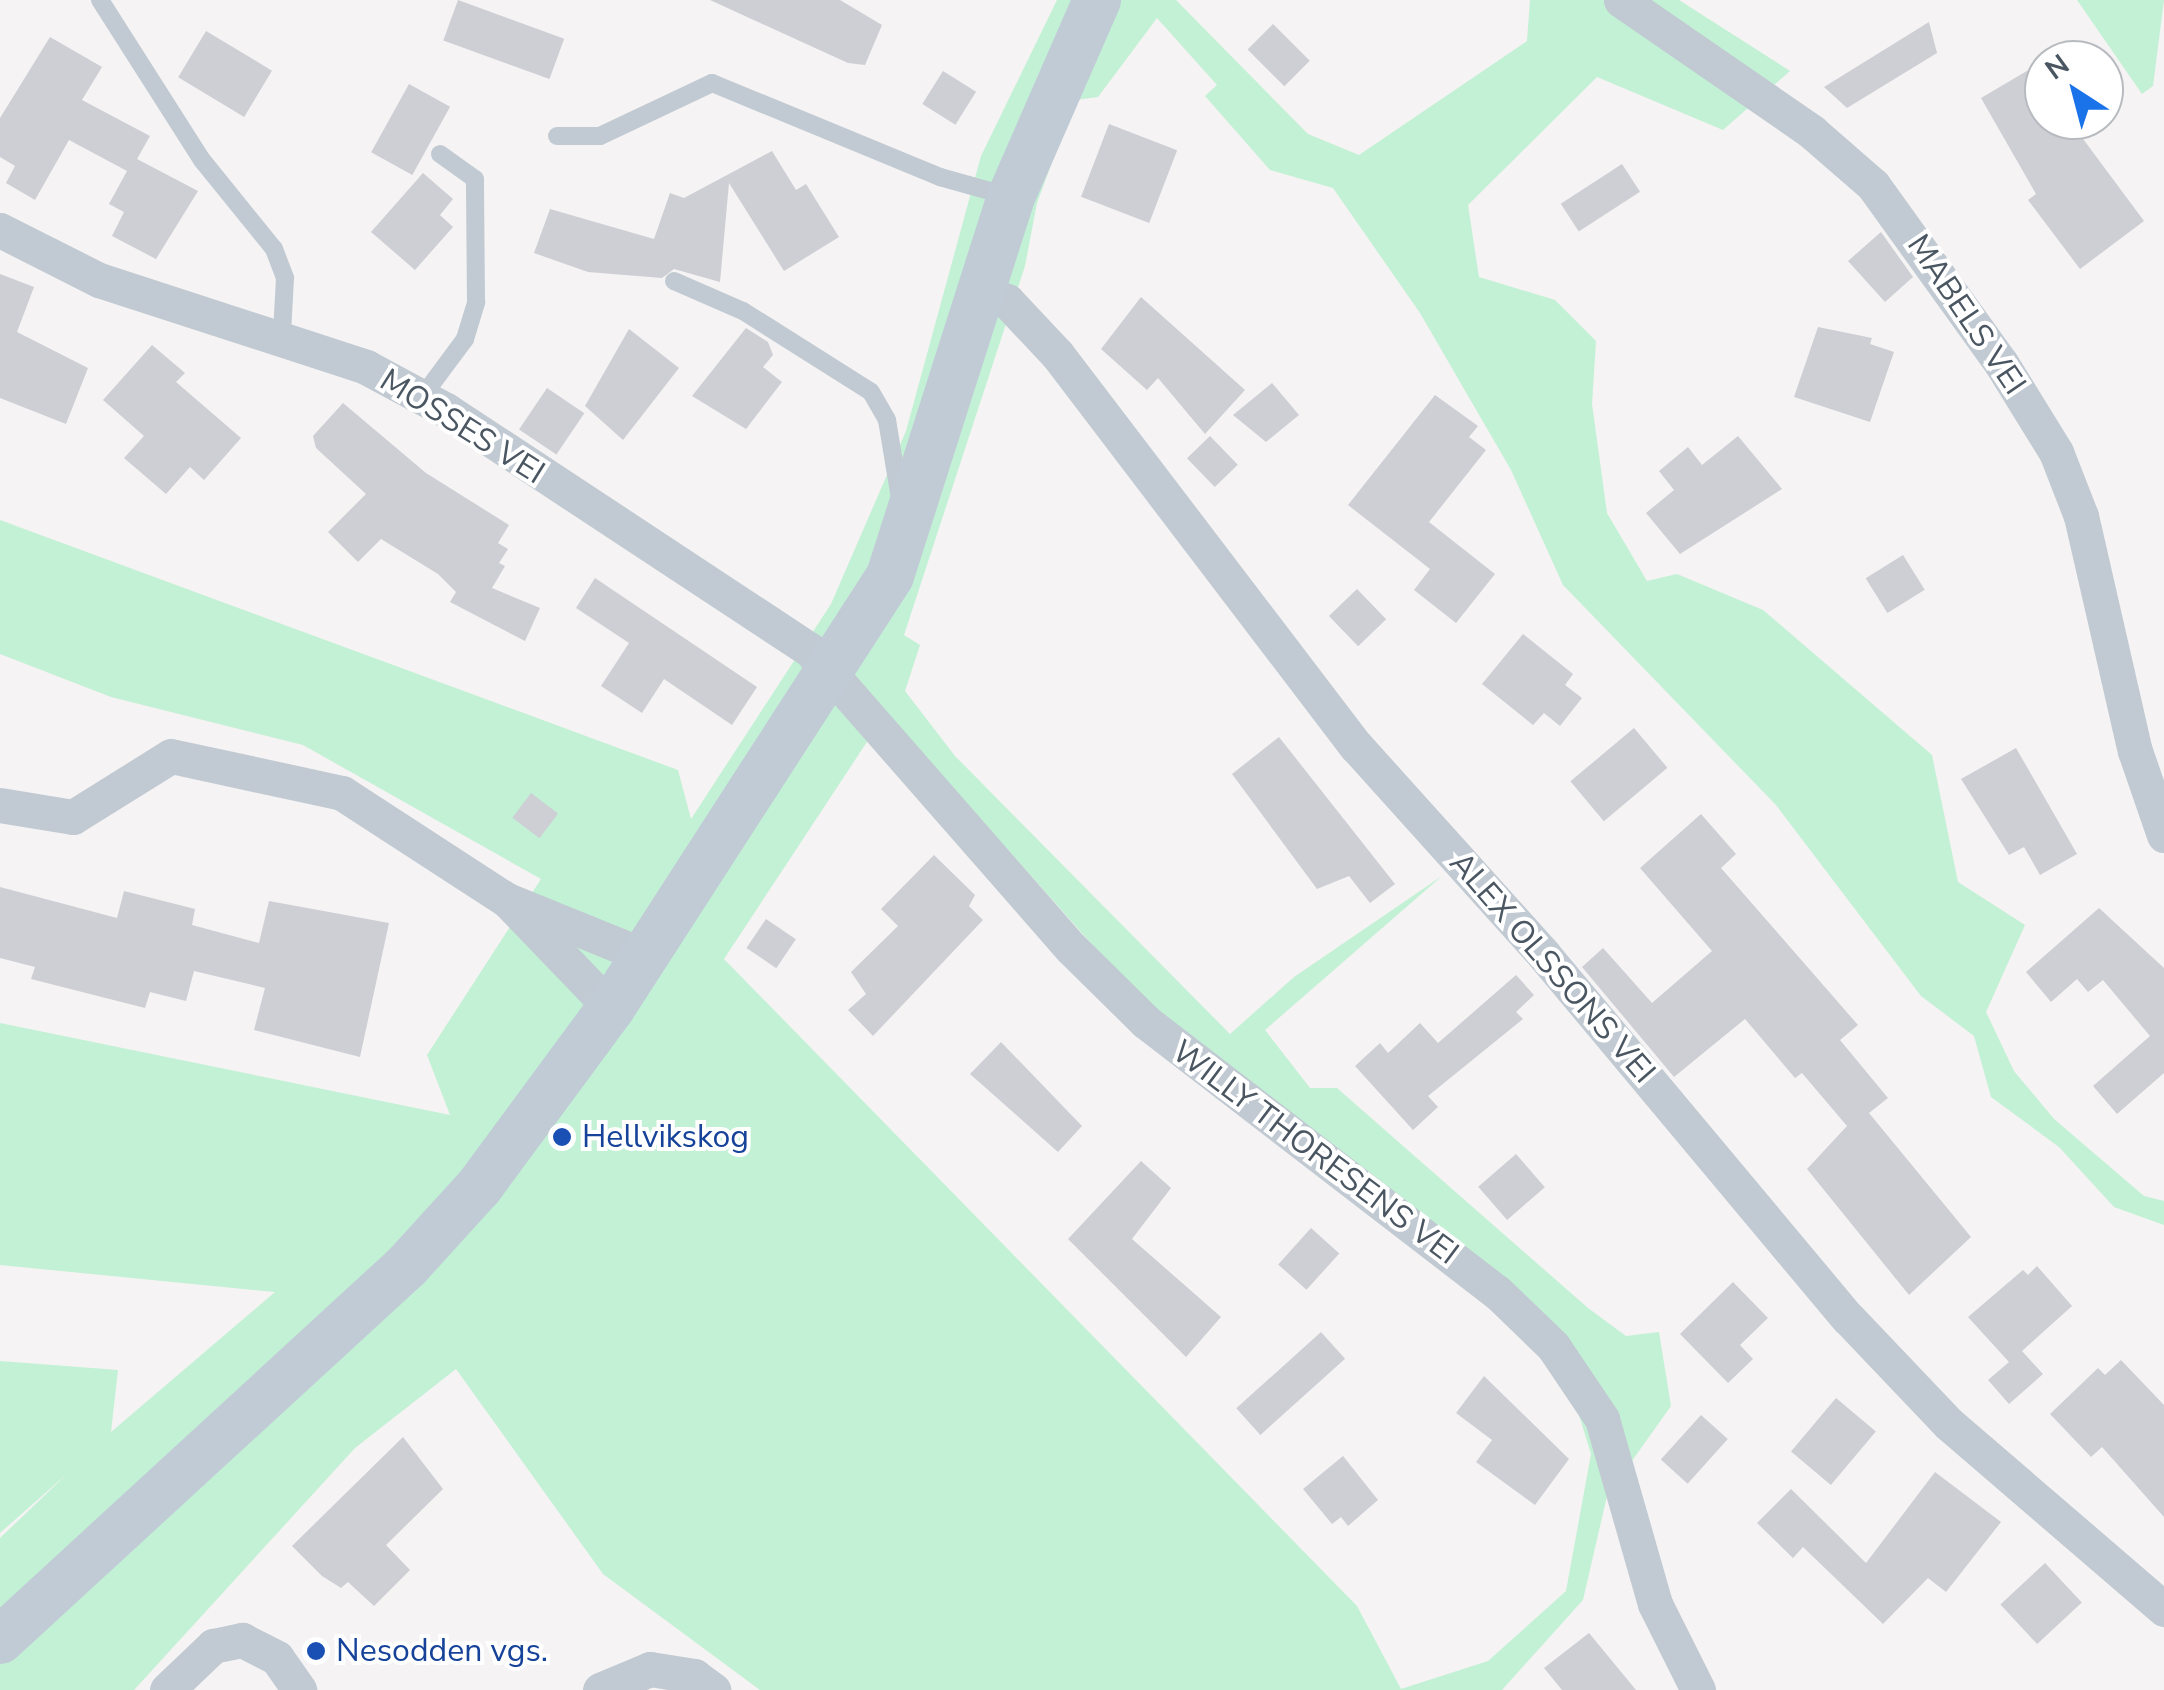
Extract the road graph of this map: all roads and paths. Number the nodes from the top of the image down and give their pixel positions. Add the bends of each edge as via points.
1 (100, 0) edge
2 (1097, 0) edge
3 (1621, 0) edge
4 (557, 136) dead end
5 (440, 154) dead end
6 (1012, 197) junction
7 (0, 230) edge
8 (674, 281) dead end
9 (982, 292) junction
10 (282, 334) junction
11 (422, 397) junction
12 (911, 523) junction
13 (831, 673) junction
14 (0, 805) edge
15 (2164, 835) edge
16 (507, 900) junction
17 (645, 956) junction
18 (611, 1008) junction
19 (2164, 1609) edge
20 (0, 1640) edge
21 (167, 1690) edge
22 (299, 1690) edge
23 (600, 1690) edge
24 (713, 1690) edge
25 (1698, 1690) edge

1 - 10 lane via 202,160 274,249 285,278
2 - 6 main road
3 - 15 street, MABELS VEI via 1836,153 1873,185 1945,278 2056,452 2100,576 2134,752
4 - 6 lane via 585,141 712,83 940,177
5 - 11 lane via 475,179 476,302 465,339
6 - 9 main road
7 - 10 street, MOSSES VEI via 100,280
8 - 12 lane via 744,311 871,392 883,406 895,494
9 - 12 main road
9 - 19 street, ALEX OLSSONS VEI via 1007,302 1057,354 1356,746 1544,954 1848,1318 1949,1424
10 - 11 street, MOSSES VEI
11 - 13 street, MOSSES VEI via 810,650
12 - 13 main road via 890,576
13 - 17 main road
13 - 25 street, WILLY THORESENS VEI via 1071,948 1146,1022 1497,1292 1553,1346 1602,1419 1655,1604
14 - 16 street via 73,816 171,756 342,793
16 - 17 street
16 - 18 street
17 - 18 main road
18 - 20 main road via 502,1158 407,1266
21 - 22 street via 213,1646 242,1640 277,1658
23 - 24 street via 650,1669 694,1676

